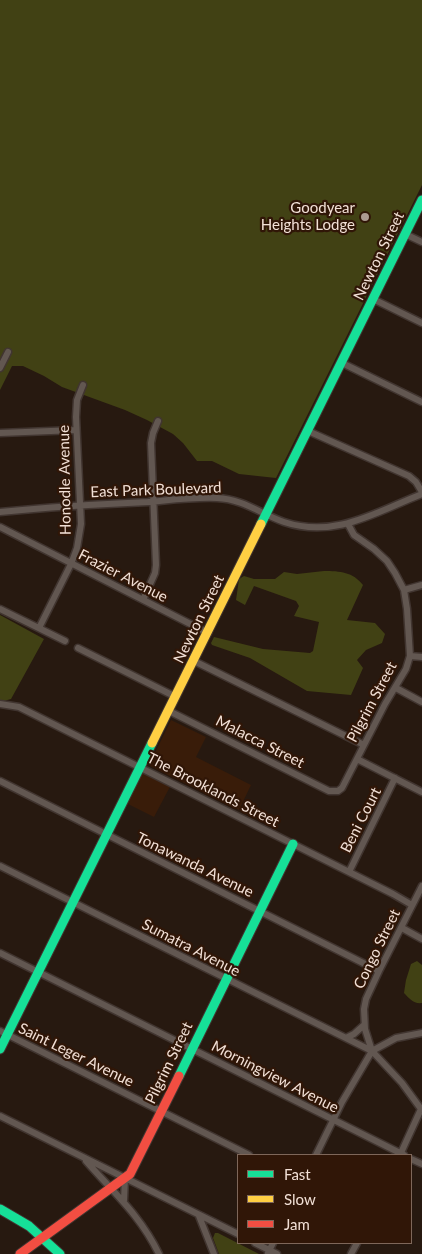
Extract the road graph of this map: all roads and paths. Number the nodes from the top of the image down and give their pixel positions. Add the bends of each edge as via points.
1 (422, 200) edge
2 (406, 234) junction
3 (422, 242) edge
4 (373, 299) junction
5 (422, 323) edge
6 (8, 352) dead end
7 (342, 363) junction
8 (0, 368) edge
9 (83, 385) dead end
10 (422, 402) edge
11 (158, 421) dead end
12 (76, 430) junction
13 (308, 431) junction
14 (0, 433) edge
15 (422, 493) edge
16 (154, 501) junction
17 (81, 506) junction
18 (0, 512) edge
19 (267, 514) junction
20 (348, 524) junction
21 (0, 527) edge
22 (71, 564) junction
23 (422, 585) edge
24 (404, 590) junction
25 (143, 600) junction
26 (0, 608) edge
27 (39, 628) junction
28 (208, 633) junction
29 (64, 641) dead end
30 (78, 648) dead end
31 (410, 656) junction
32 (422, 657) edge
33 (194, 661) junction
34 (396, 688) junction
35 (176, 697) junction
36 (422, 702) edge
37 (0, 704) edge
38 (169, 711) junction
39 (364, 745) junction
40 (357, 759) junction
41 (141, 767) junction
42 (396, 778) junction
43 (0, 781) edge
44 (340, 790) joint
45 (422, 792) edge
46 (107, 835) junction
47 (293, 844) junction
48 (0, 866) edge
49 (349, 872) junction
50 (422, 886) edge
51 (73, 903) junction
52 (412, 905) junction
53 (260, 911) junction
54 (402, 928) junction
55 (422, 939) edge
56 (0, 953) edge
57 (379, 971) junction
58 (38, 972) junction
59 (226, 979) junction
60 (364, 1025) junction
61 (4, 1033) edge
62 (422, 1033) edge
63 (346, 1038) junction
64 (0, 1049) edge
65 (192, 1049) junction
66 (372, 1051) junction
67 (422, 1109) edge
68 (160, 1111) junction
69 (0, 1116) edge
70 (333, 1120) junction
71 (247, 1154) edge
72 (316, 1154) edge
73 (400, 1154) edge
74 (402, 1154) edge
75 (83, 1158) junction
76 (125, 1178) junction
77 (111, 1189) junction
78 (124, 1200) junction
79 (0, 1209) edge
80 (199, 1216) junction
81 (237, 1234) edge
82 (44, 1238) junction
83 (256, 1244) edge
84 (268, 1252) edge
85 (20, 1254) edge
86 (60, 1254) edge
87 (159, 1254) edge
88 (214, 1254) edge
89 (277, 1254) edge

1 - 2 street, Newton Street
2 - 3 street
2 - 4 street, Newton Street
4 - 5 street
4 - 7 street, Newton Street
6 - 8 street
7 - 10 street
7 - 13 street, Newton Street
9 - 12 street, Honodle Avenue via 77,400
11 - 16 street via 151,443
12 - 14 street
12 - 17 street, Honodle Avenue
13 - 15 street via 409,476
13 - 19 street, Newton Street
15 - 20 street, East Park Boulevard
16 - 17 street, East Park Boulevard
16 - 19 street, East Park Boulevard via 226,499
16 - 25 street via 156,565
17 - 18 street, East Park Boulevard
17 - 22 street, Honodle Avenue via 81,529
19 - 20 street, East Park Boulevard via 303,527 327,528
19 - 28 street, Newton Street
20 - 24 street, Pilgrim Street via 354,536 387,561
21 - 22 street, Frazier Avenue
22 - 25 street, Frazier Avenue
22 - 27 street, Honodle Avenue
23 - 24 street
24 - 31 street, Pilgrim Street
25 - 28 street, Frazier Avenue
26 - 27 street
27 - 29 street
28 - 33 street, Newton Street
30 - 35 street
31 - 32 street
31 - 34 street, Pilgrim Street
33 - 35 street, Newton Street
33 - 39 street
34 - 36 street
34 - 39 street, Pilgrim Street
35 - 38 street, Newton Street
37 - 41 street, The Brooklands Street via 27,710
38 - 41 street, Newton Street
38 - 44 street, Malacca Street via 329,791
39 - 40 street, Pilgrim Street
40 - 42 street
40 - 44 street, Pilgrim Street
41 - 46 street, Newton Street
41 - 47 street, The Brooklands Street
42 - 45 street
42 - 49 street, Beni Court
43 - 46 street, Tonawanda Avenue
46 - 51 street, Newton Street
46 - 53 street, Tonawanda Avenue
47 - 49 street, The Brooklands Street
47 - 53 street, Pilgrim Street
48 - 51 street, Sumatra Avenue
49 - 52 street, The Brooklands Street
50 - 52 street, Congo Street
51 - 58 street, Newton Street
51 - 59 street, Sumatra Avenue
52 - 54 street, Congo Street
53 - 57 street, Tonawanda Avenue
53 - 59 street, Pilgrim Street
54 - 55 street
54 - 57 street, Congo Street
56 - 58 street, Morningview Avenue
57 - 60 street, Congo Street via 366,1000
58 - 61 street, Newton Street
58 - 65 street, Morningview Avenue
59 - 63 street, Sumatra Avenue
59 - 65 street, Pilgrim Street
60 - 63 street
60 - 66 street, Congo Street
61 - 64 street, Newton Street
61 - 68 street, Saint Leger Avenue
62 - 66 street via 396,1038
63 - 66 street, Sumatra Avenue
65 - 68 street, Pilgrim Street
65 - 70 street, Morningview Avenue
66 - 67 street, Congo Street
66 - 70 street
67 - 74 street
68 - 71 street, Saint Leger Avenue
68 - 76 street, Pilgrim Street via 130,1174
69 - 75 street
70 - 72 street
70 - 73 street, Morningview Avenue
75 - 76 street
75 - 77 street
76 - 77 street, Pilgrim Street
76 - 78 street
76 - 80 street
77 - 78 street
77 - 82 street, Pilgrim Street
78 - 87 street
79 - 82 street
80 - 81 street
80 - 88 street
82 - 85 street, Pilgrim Street
82 - 86 street
83 - 84 street
84 - 89 street

